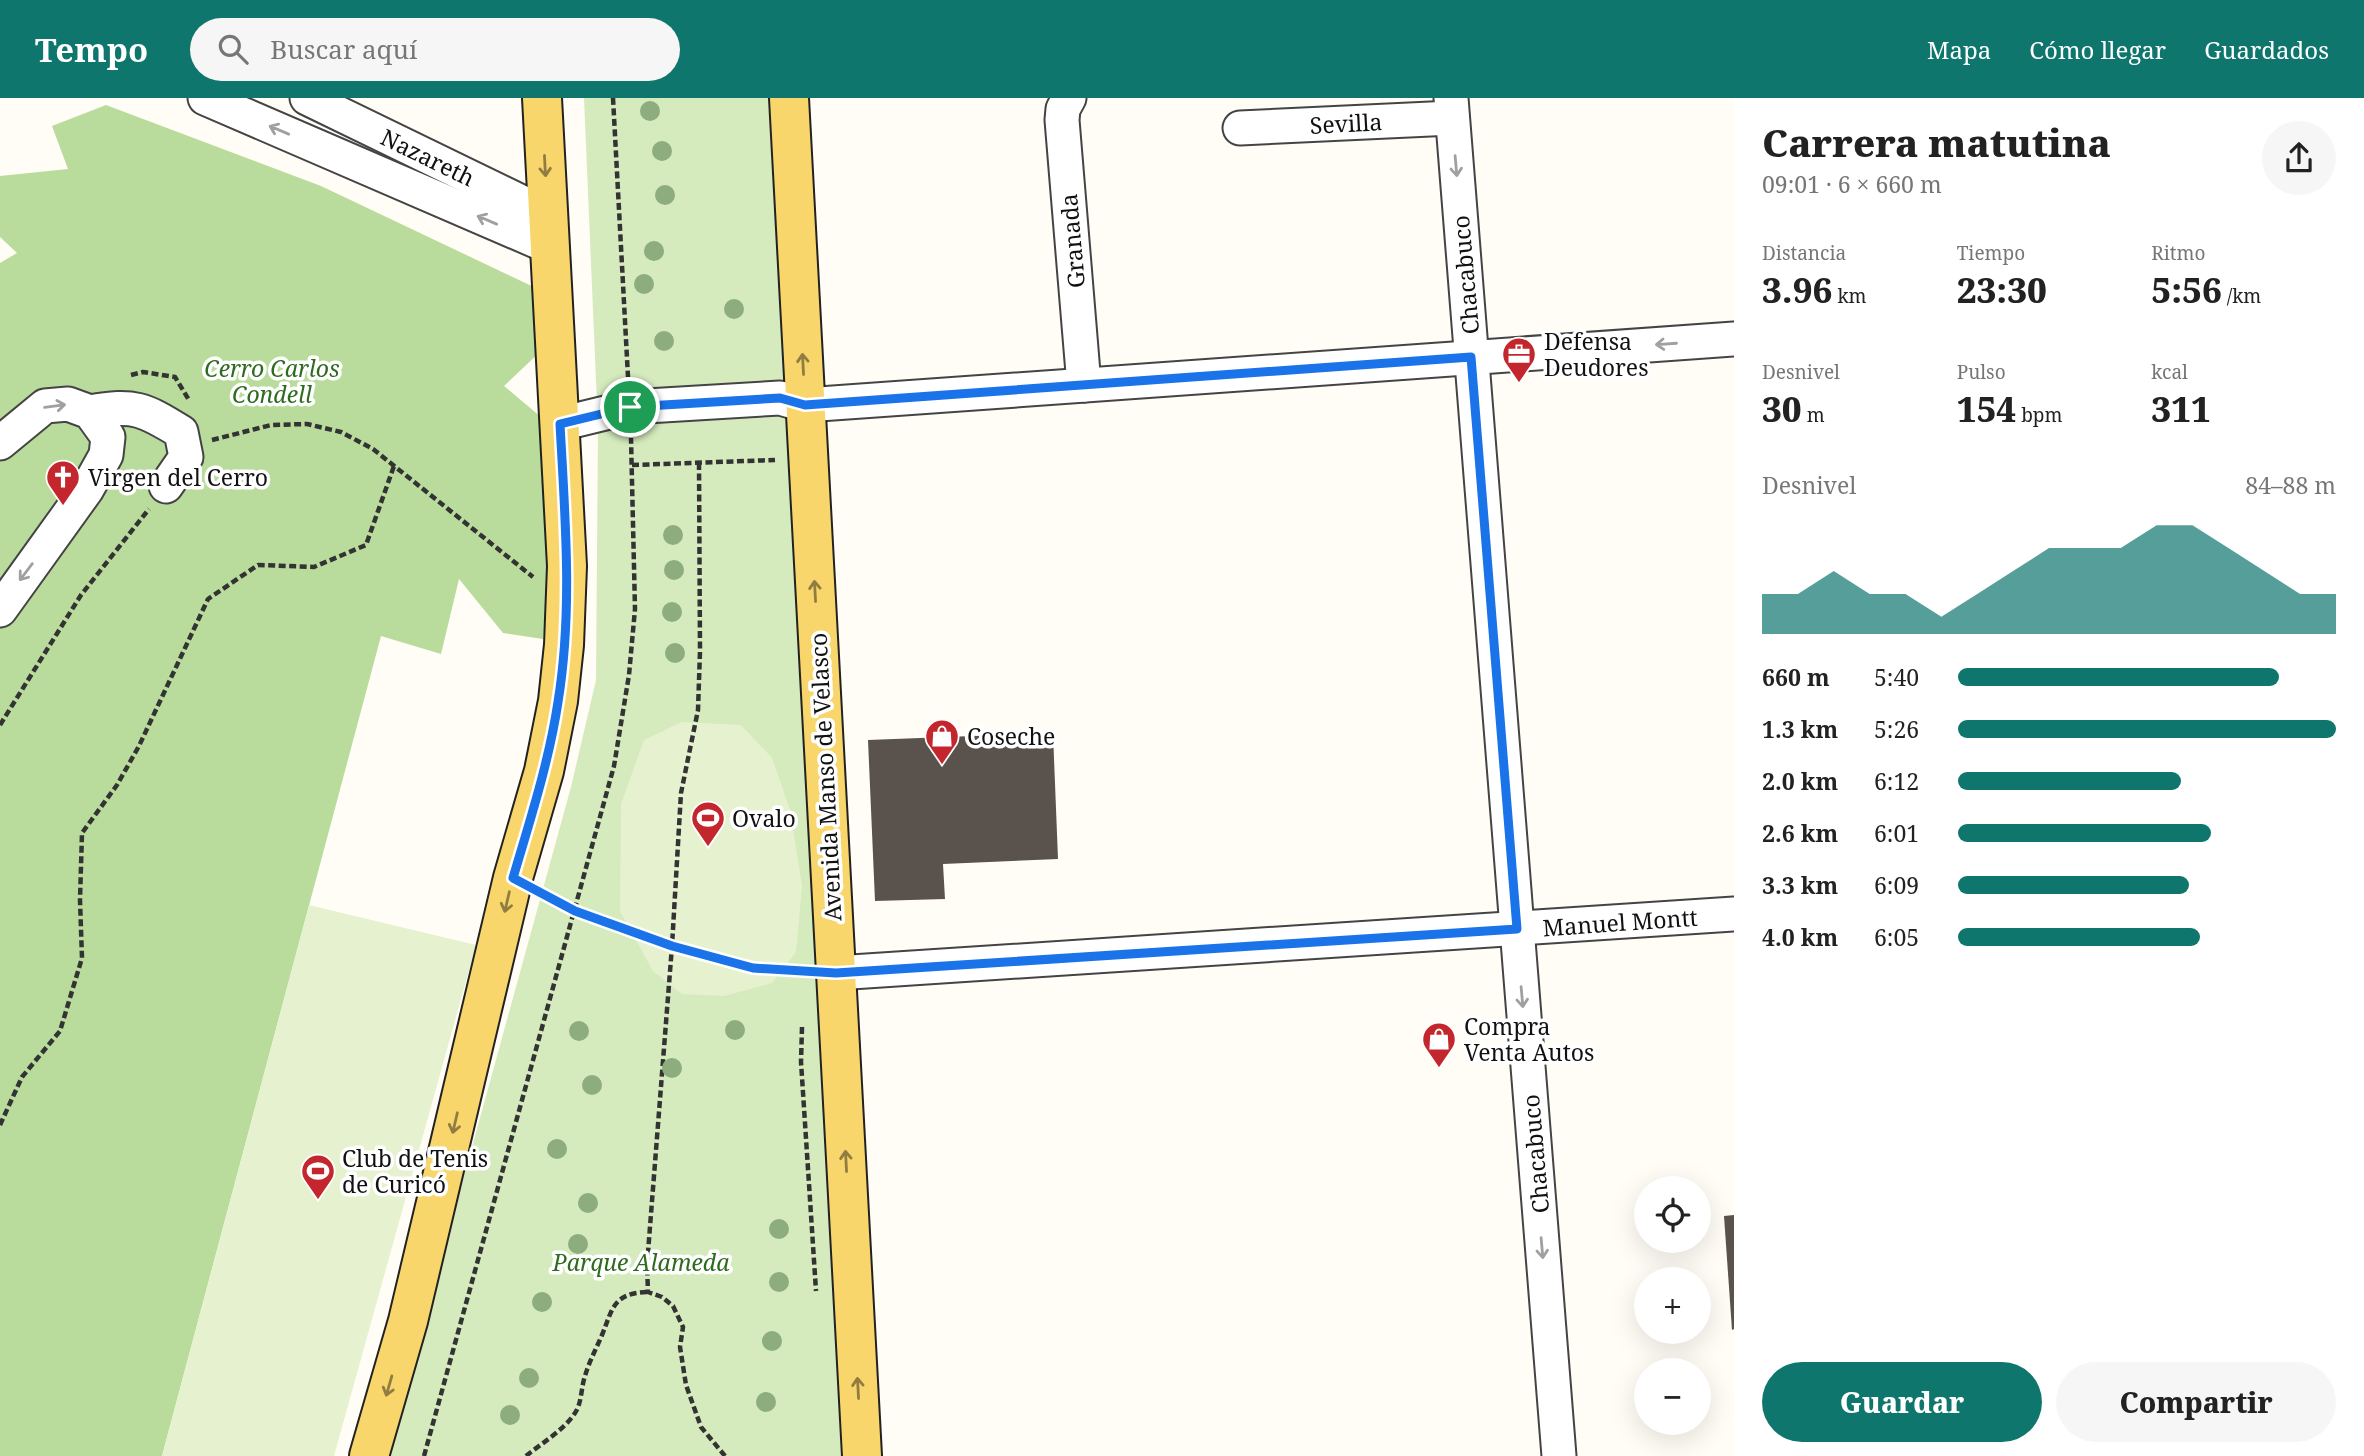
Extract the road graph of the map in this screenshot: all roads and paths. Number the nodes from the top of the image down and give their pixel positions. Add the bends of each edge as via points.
1 (205, 98) edge
2 (307, 98) edge
3 (542, 98) edge
4 (789, 98) edge
5 (1069, 98) edge
6 (1452, 108) edge
7 (1240, 128) dead end
8 (549, 231) junction
9 (1734, 339) edge
10 (1471, 357) junction
11 (1084, 385) junction
12 (805, 405) junction
13 (90, 412) junction
14 (560, 424) junction
15 (0, 443) edge
16 (201, 443) dead end
17 (785, 459) dead end
18 (699, 463) junction
19 (632, 465) dead end
20 (394, 466) junction
21 (166, 486) joint
22 (567, 601) junction
23 (0, 610) edge
24 (0, 725) edge
25 (513, 878) junction
26 (1734, 914) edge
27 (1517, 929) junction
28 (672, 946) junction
29 (836, 973) junction
30 (0, 1125) edge
31 (648, 1292) junction
32 (369, 1456) edge
33 (526, 1456) edge
34 (725, 1456) edge
35 (862, 1456) edge
36 (1559, 1456) edge

8 -> 1 street
2 - 8 street, Nazareth
3 -> 8 main road
12 -> 4 main road, Avenida Manso de Velasco
5 - 11 street, Granada via 1062,120
6 - 7 street, Sevilla
6 -> 10 street, Chacabuco
8 - 14 main road
9 -> 10 street
10 - 11 street
10 - 27 street, Chacabuco
11 - 12 street
12 - 14 street via 780,398 630,407
29 -> 12 main road, Avenida Manso de Velasco
15 -> 13 street via 45,406 68,404
13 - 21 street via 120,407 151,414 181,432 186,457
13 -> 23 street via 108,437 106,454 87,489
14 - 22 main road
16 - 20 path via 271,425 307,424 341,432
17 - 18 path
18 - 19 path
18 - 28 path via 698,710 681,793
20 - 22 path
20 - 30 path via 366,545 314,566 258,565 208,599 139,746 82,833 82,958 60,1031 22,1077
21 - 24 path via 81,595
22 - 25 main road via 558,701 544,771
25 - 28 path via 575,911
25 -> 32 main road via 411,1307
26 - 27 street, Manuel Montt
27 - 29 street, Manuel Montt
27 -> 36 street, Chacabuco
28 - 29 path via 753,968
28 - 31 path
35 -> 29 main road, Avenida Manso de Velasco
31 - 33 path via 628,1295 608,1313 576,1412
31 - 34 path via 673,1306 683,1327 680,1347 686,1385 701,1427

